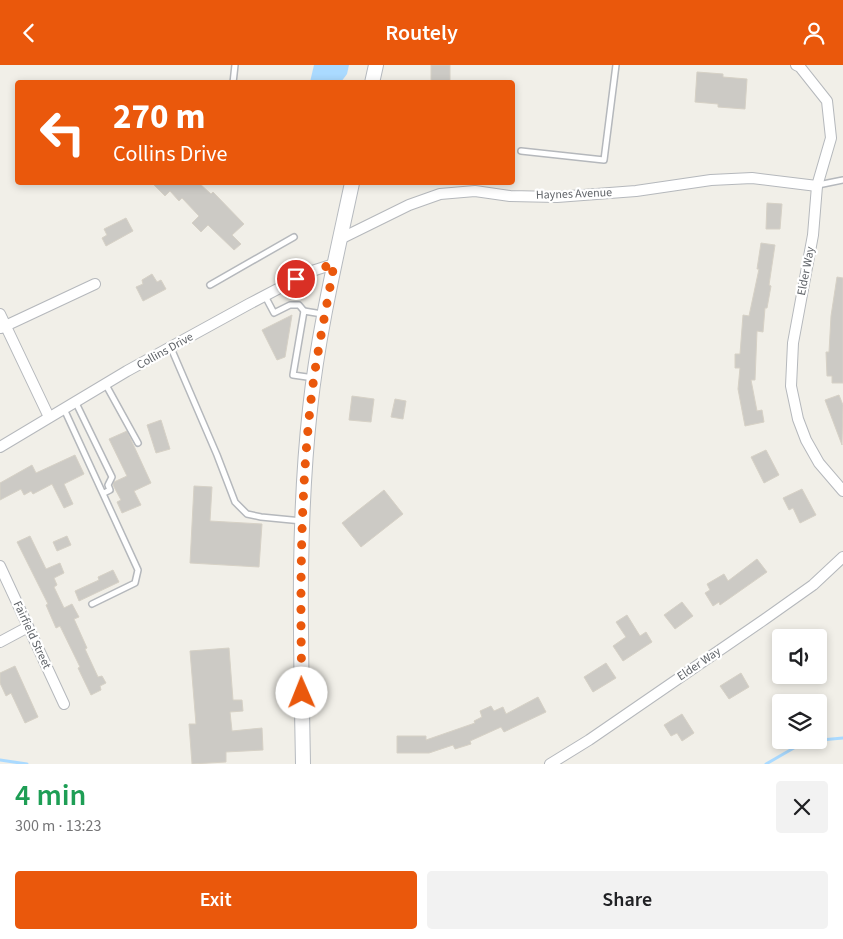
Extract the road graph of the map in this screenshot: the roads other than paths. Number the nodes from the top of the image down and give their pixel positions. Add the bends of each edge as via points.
1 (235, 65) edge
2 (376, 65) edge
3 (616, 65) edge
4 (796, 65) edge
5 (233, 80) edge
6 (373, 80) edge
7 (521, 151) dead end
8 (843, 180) edge
9 (352, 185) edge
10 (817, 186) junction
11 (294, 237) dead end
12 (340, 239) junction
13 (334, 264) junction
14 (95, 284) dead end
15 (210, 285) dead end
16 (265, 295) junction
17 (304, 311) junction
18 (0, 314) edge
19 (325, 314) junction
20 (3, 327) edge
21 (171, 347) junction
22 (314, 378) junction
23 (106, 385) junction
24 (76, 403) junction
25 (64, 409) junction
26 (49, 417) junction
27 (138, 443) dead end
28 (0, 447) edge
29 (843, 491) edge
30 (104, 493) junction
31 (302, 521) junction
32 (843, 557) edge
33 (0, 566) edge
34 (92, 604) dead end
35 (28, 627) junction
36 (0, 642) edge
37 (64, 704) dead end
38 (303, 764) edge
39 (550, 764) edge

1 - 5 lane
2 - 6 main road
3 - 7 lane via 604,160
4 - 10 street, Elder Way via 827,101 831,138
8 - 10 lane
9 - 12 main road
10 - 12 street, Haynes Avenue via 752,178 557,197 475,191 440,194 409,205
10 - 29 street, Elder Way via 813,235 793,343 790,386 806,440 819,463
11 - 15 lane
12 - 13 main road
13 - 16 street, Collins Drive via 312,271
13 - 19 main road
14 - 20 street
16 - 17 lane via 274,313 290,305 299,305
16 - 21 street, Collins Drive
17 - 19 lane
17 - 22 lane via 293,375
18 - 20 street
19 - 22 main road
20 - 26 street
21 - 23 street, Collins Drive
21 - 31 lane via 235,502 247,513 261,517
22 - 31 main road
23 - 24 street, Collins Drive
23 - 27 lane
24 - 25 street, Collins Drive
24 - 30 lane via 112,477 108,485 110,490
25 - 26 street, Collins Drive
25 - 30 lane
26 - 28 street, Collins Drive
30 - 34 lane via 138,569 135,583
31 - 38 main road
32 - 39 street, Elder Way via 813,585 765,619
33 - 35 street, Fairfield Street
35 - 36 street
35 - 37 street, Fairfield Street

